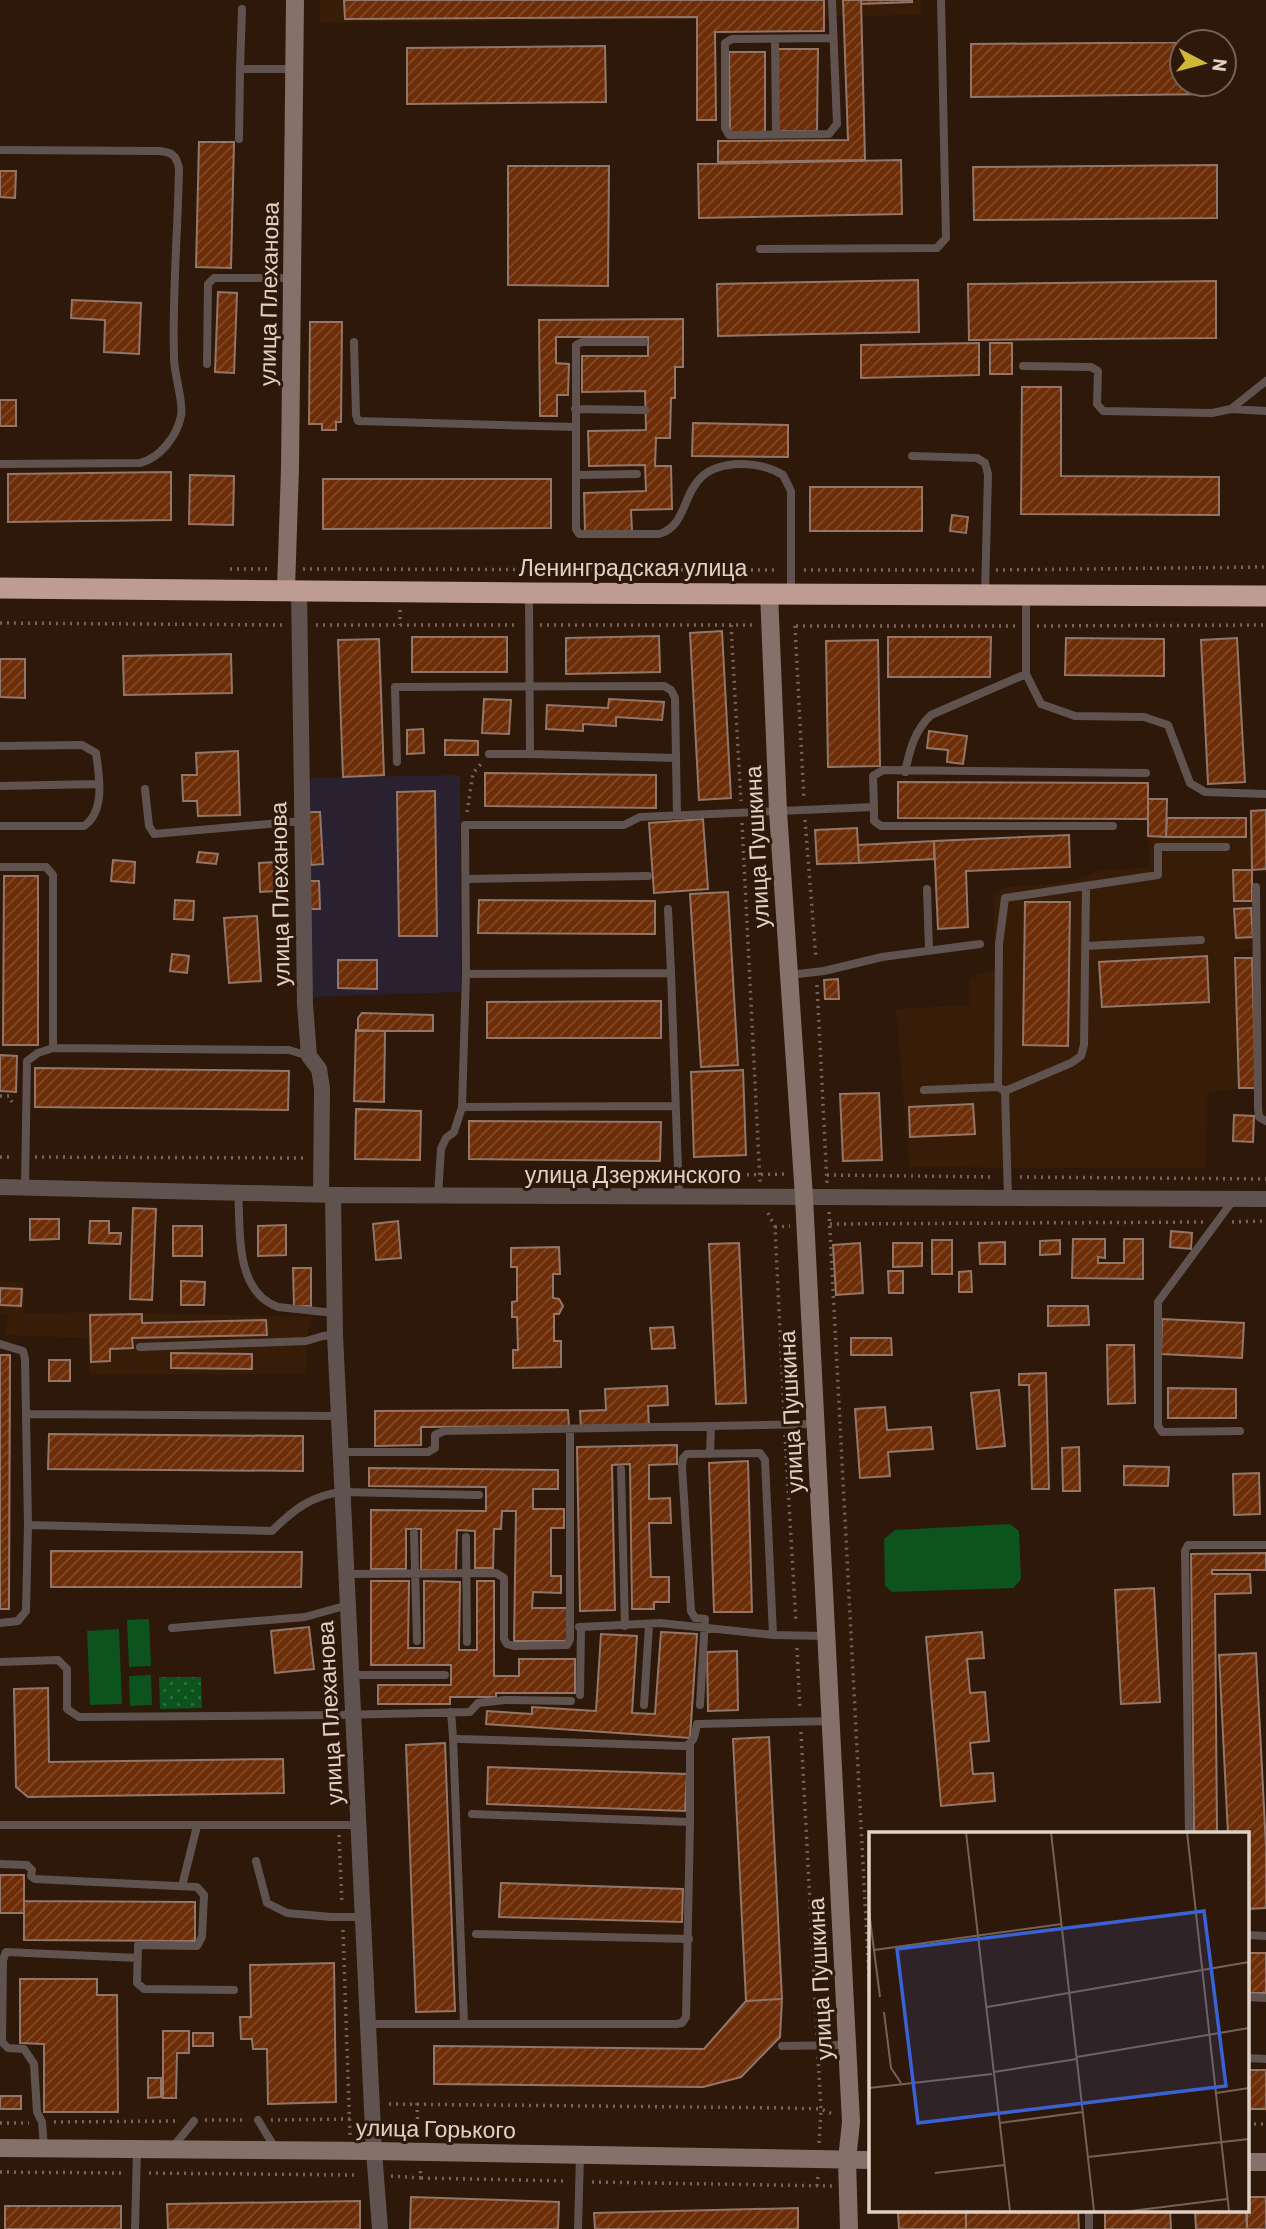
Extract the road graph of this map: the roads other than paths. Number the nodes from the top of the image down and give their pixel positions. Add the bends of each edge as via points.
1 (295, 0) edge
2 (832, 0) edge
3 (941, 0) edge
4 (242, 9) dead end
5 (833, 38) junction
6 (775, 39) junction
7 (240, 69) junction
8 (294, 69) junction
9 (776, 135) junction
10 (239, 139) dead end
11 (0, 150) edge
12 (760, 249) dead end
13 (292, 278) junction
14 (354, 342) dead end
15 (644, 342) dead end
16 (207, 364) dead end
17 (1023, 366) dead end
18 (1266, 381) edge
19 (1231, 409) junction
20 (575, 410) junction
21 (645, 410) dead end
22 (1266, 411) edge
23 (576, 427) junction
24 (912, 456) dead end
25 (0, 464) edge
26 (637, 474) dead end
27 (576, 475) junction
28 (291, 582) junction
29 (0, 588) edge
30 (529, 593) junction
31 (769, 593) junction
32 (790, 593) junction
33 (985, 594) junction
34 (1026, 595) junction
35 (1266, 596) edge
36 (1026, 674) junction
37 (530, 687) junction
38 (0, 746) edge
39 (489, 754) road end
40 (530, 754) junction
41 (676, 758) junction
42 (397, 762) dead end
43 (905, 772) junction
44 (1146, 773) dead end
45 (99, 784) junction
46 (0, 786) edge
47 (145, 789) dead end
48 (1266, 794) edge
49 (874, 807) junction
50 (778, 811) junction
51 (677, 815) junction
52 (302, 821) junction
53 (0, 826) edge
54 (1113, 826) dead end
55 (1226, 847) dead end
56 (0, 867) edge
57 (648, 876) dead end
58 (466, 879) junction
59 (1086, 886) junction
60 (1256, 887) dead end
61 (926, 889) dead end
62 (667, 909) dead end
63 (1201, 940) dead end
64 (980, 944) dead end
65 (1086, 946) junction
66 (929, 950) junction
67 (671, 973) junction
68 (466, 974) junction
69 (789, 975) junction
70 (53, 1048) junction
71 (309, 1056) junction
72 (1001, 1089) junction
73 (924, 1090) dead end
74 (675, 1106) junction
75 (462, 1107) junction
76 (1266, 1121) edge
77 (0, 1187) edge
78 (25, 1187) junction
79 (237, 1191) junction
80 (327, 1194) junction
81 (438, 1195) junction
82 (679, 1196) junction
83 (804, 1197) junction
84 (1008, 1198) junction
85 (1234, 1199) junction
86 (1266, 1199) edge
87 (334, 1313) junction
88 (335, 1335) junction
89 (0, 1344) edge
90 (140, 1347) dead end
91 (26, 1414) junction
92 (339, 1416) junction
93 (815, 1424) junction
94 (711, 1427) junction
95 (570, 1430) junction
96 (1240, 1431) dead end
97 (341, 1452) junction
98 (710, 1454) junction
99 (621, 1469) dead end
100 (342, 1492) junction
101 (479, 1495) dead end
102 (28, 1525) junction
103 (414, 1533) dead end
104 (466, 1537) dead end
105 (1266, 1545) edge
106 (414, 1573) junction
107 (466, 1573) junction
108 (346, 1574) junction
109 (348, 1605) junction
110 (0, 1623) edge
111 (649, 1625) junction
112 (625, 1626) junction
113 (570, 1627) junction
114 (581, 1627) junction
115 (172, 1628) dead end
116 (704, 1629) junction
117 (773, 1635) junction
118 (826, 1636) junction
119 (417, 1641) dead end
120 (467, 1642) dead end
121 (0, 1661) edge
122 (352, 1675) junction
123 (445, 1675) dead end
124 (580, 1695) dead end
125 (570, 1701) dead end
126 (644, 1705) dead end
127 (701, 1705) dead end
128 (451, 1712) junction
129 (354, 1714) junction
130 (831, 1721) junction
131 (453, 1737) junction
132 (691, 1744) junction
133 (472, 1814) dead end
134 (690, 1822) junction
135 (0, 1825) edge
136 (359, 1825) junction
137 (197, 1826) junction
138 (1189, 1832) edge
139 (256, 1861) dead end
140 (0, 1864) edge
141 (182, 1886) junction
142 (363, 1917) junction
143 (476, 1934) dead end
144 (1248, 1935) edge
145 (1266, 1936) edge
146 (689, 1939) junction
147 (138, 1958) junction
148 (234, 1990) dead end
149 (1248, 1997) edge
150 (1266, 1998) edge
151 (369, 2024) junction
152 (464, 2024) junction
153 (847, 2045) junction
154 (782, 2046) dead end
155 (1248, 2058) edge
156 (1266, 2059) edge
157 (258, 2120) road end
158 (194, 2121) road end
159 (0, 2148) edge
160 (44, 2148) junction
161 (137, 2149) junction
162 (171, 2149) junction
163 (277, 2150) junction
164 (374, 2151) junction
165 (580, 2155) junction
166 (847, 2160) junction
167 (869, 2160) edge
168 (1248, 2162) edge
169 (1266, 2162) edge
170 (135, 2229) edge
171 (380, 2229) edge
172 (578, 2229) edge
173 (849, 2229) edge

1 - 8 main road, улица Плеханова
2 - 5 lane
3 - 12 lane via 946,238 937,248
4 - 7 lane
5 - 6 lane
5 - 9 lane via 836,124 829,134
6 - 9 lane
6 - 9 lane via 725,43 725,128 729,135
7 - 8 lane
7 - 10 lane
8 - 13 main road, улица Плеханова
11 - 25 lane via 159,150 176,158 180,168 174,360 181,408 178,426 164,448 148,461
13 - 16 lane via 210,280
13 - 28 main road, улица Плеханова
14 - 23 lane via 358,421
15 - 20 lane via 576,345
17 - 19 lane via 1091,367 1098,371 1097,404 1103,411 1212,414
18 - 19 lane
19 - 22 lane
20 - 21 lane
20 - 23 lane
23 - 27 lane
24 - 33 lane via 977,458 985,463
26 - 27 lane
27 - 32 lane via 579,534 635,534 668,531 701,475 725,464 775,470 791,491
28 - 29 highway, Ленинградская улица
28 - 30 highway, Ленинградская улица
28 - 52 street, улица Плеханова via 300,625
30 - 31 highway, Ленинградская улица
30 - 37 lane
31 - 32 highway, Ленинградская улица
31 - 50 main road, улица Пушкина
32 - 33 highway, Ленинградская улица
33 - 34 highway, Ленинградская улица
34 - 35 highway, Ленинградская улица
34 - 36 lane
36 - 43 lane via 930,715 913,740
36 - 48 lane via 1041,704 1075,716 1144,718 1168,724 1190,783 1205,792
37 - 40 lane
37 - 41 lane via 668,687 675,698
37 - 42 lane via 395,687
38 - 45 lane via 82,745 96,753
39 - 40 lane
40 - 41 lane
41 - 51 lane
43 - 44 lane
43 - 49 lane via 883,770 873,776
45 - 46 lane
45 - 53 lane via 97,808 84,826
47 - 52 lane via 154,834
49 - 50 lane
49 - 54 lane via 874,821 881,826
50 - 51 lane
50 - 69 main road, улица Пушкина
51 - 58 lane via 640,817 624,825 465,825
52 - 71 street, улица Плеханова
55 - 59 lane via 1158,847 1158,875
56 - 70 lane via 46,867 53,875
57 - 58 lane
58 - 68 lane
59 - 65 lane
59 - 72 lane via 1005,898 999,944
60 - 76 lane via 1258,1108
61 - 66 lane
62 - 67 lane
63 - 65 lane
64 - 66 lane
65 - 72 lane via 1081,1056
66 - 69 lane
67 - 68 lane
67 - 74 lane
68 - 75 lane
69 - 83 main road, улица Пушкина
70 - 71 lane via 289,1050
70 - 78 lane via 27,1061
71 - 80 street, улица Плеханова via 319,1069 322,1088 320,1158
72 - 73 lane
72 - 84 lane
74 - 75 lane
74 - 82 lane
75 - 81 lane via 454,1132 441,1149
77 - 78 street, улица Дзержинского
78 - 79 street, улица Дзержинского
79 - 80 street, улица Дзержинского
79 - 87 lane via 245,1272 251,1284 278,1307
80 - 81 street, улица Дзержинского
80 - 87 street, улица Плеханова
81 - 82 street, улица Дзержинского
82 - 83 street, улица Дзержинского
83 - 84 street, улица Дзержинского
83 - 93 main road, улица Пушкина
84 - 85 street, улица Дзержинского
85 - 86 street, улица Дзержинского
85 - 96 lane via 1158,1302 1158,1426 1162,1432
87 - 88 street, улица Плеханова
88 - 90 lane via 306,1341
88 - 92 street, улица Плеханова
89 - 91 lane via 23,1351
91 - 92 lane
91 - 102 lane
92 - 97 street, улица Плеханова
93 - 94 lane
93 - 118 main road, улица Пушкина
94 - 95 lane
94 - 98 lane
95 - 97 lane via 444,1431 435,1435 435,1448 428,1452
95 - 113 lane
97 - 100 street, улица Плеханова
98 - 116 lane via 687,1454 681,1466 691,1611 695,1618 705,1619
98 - 117 lane via 760,1453 765,1460
99 - 112 lane
100 - 101 lane
100 - 102 lane via 316,1497 292,1511 272,1531
100 - 108 street, улица Плеханова
102 - 110 lane via 26,1611 18,1621
103 - 106 lane
104 - 107 lane
105 - 138 lane via 1188,1545 1185,1551
106 - 107 lane
106 - 108 lane
106 - 119 lane
107 - 113 lane via 496,1573 504,1578 507,1644 567,1645
107 - 120 lane
108 - 109 street, улица Плеханова
109 - 115 lane via 305,1617
109 - 122 street, улица Плеханова
111 - 112 lane
111 - 116 lane
111 - 126 lane
112 - 114 lane
113 - 114 lane
114 - 124 lane
116 - 117 lane
116 - 127 lane
117 - 118 lane
118 - 130 main road, улица Пушкина
121 - 129 lane via 58,1660 67,1669 67,1709 79,1717
122 - 123 lane
122 - 129 street, улица Плеханова
125 - 128 lane via 505,1700 478,1703 470,1712
128 - 129 lane
128 - 131 lane
129 - 136 street, улица Плеханова
130 - 132 lane via 697,1724
130 - 153 main road, улица Пушкина
131 - 132 lane
131 - 152 lane
132 - 134 lane
133 - 134 lane
134 - 146 lane
135 - 137 lane
136 - 137 lane
136 - 142 street, улица Плеханова
137 - 141 lane
139 - 142 lane via 267,1903 287,1913
140 - 141 lane via 27,1865 35,1879
141 - 147 lane via 197,1887 204,1895 202,1937 197,1946 138,1945
142 - 151 street, улица Плеханова
143 - 146 lane
144 - 145 lane
146 - 152 lane via 682,2023
147 - 148 lane via 138,1983 144,1989
147 - 160 lane via 6,1952 2,1960 2,2042 8,2048 24,2049 34,2064
149 - 150 lane
151 - 152 lane
151 - 164 street, улица Плеханова
153 - 154 lane
153 - 166 main road, улица Пушкина via 851,2122
155 - 156 lane
157 - 163 lane
158 - 162 lane
159 - 160 main road, улица Горького
160 - 161 main road, улица Горького
161 - 162 main road, улица Горького
161 - 170 lane
162 - 163 main road, улица Горького
163 - 164 main road, улица Горького
164 - 165 main road, улица Горького
164 - 171 street, улица Плеханова
165 - 166 main road, улица Горького
165 - 172 lane
166 - 167 main road, улица Горького
166 - 173 main road, улица Пушкина
168 - 169 main road

